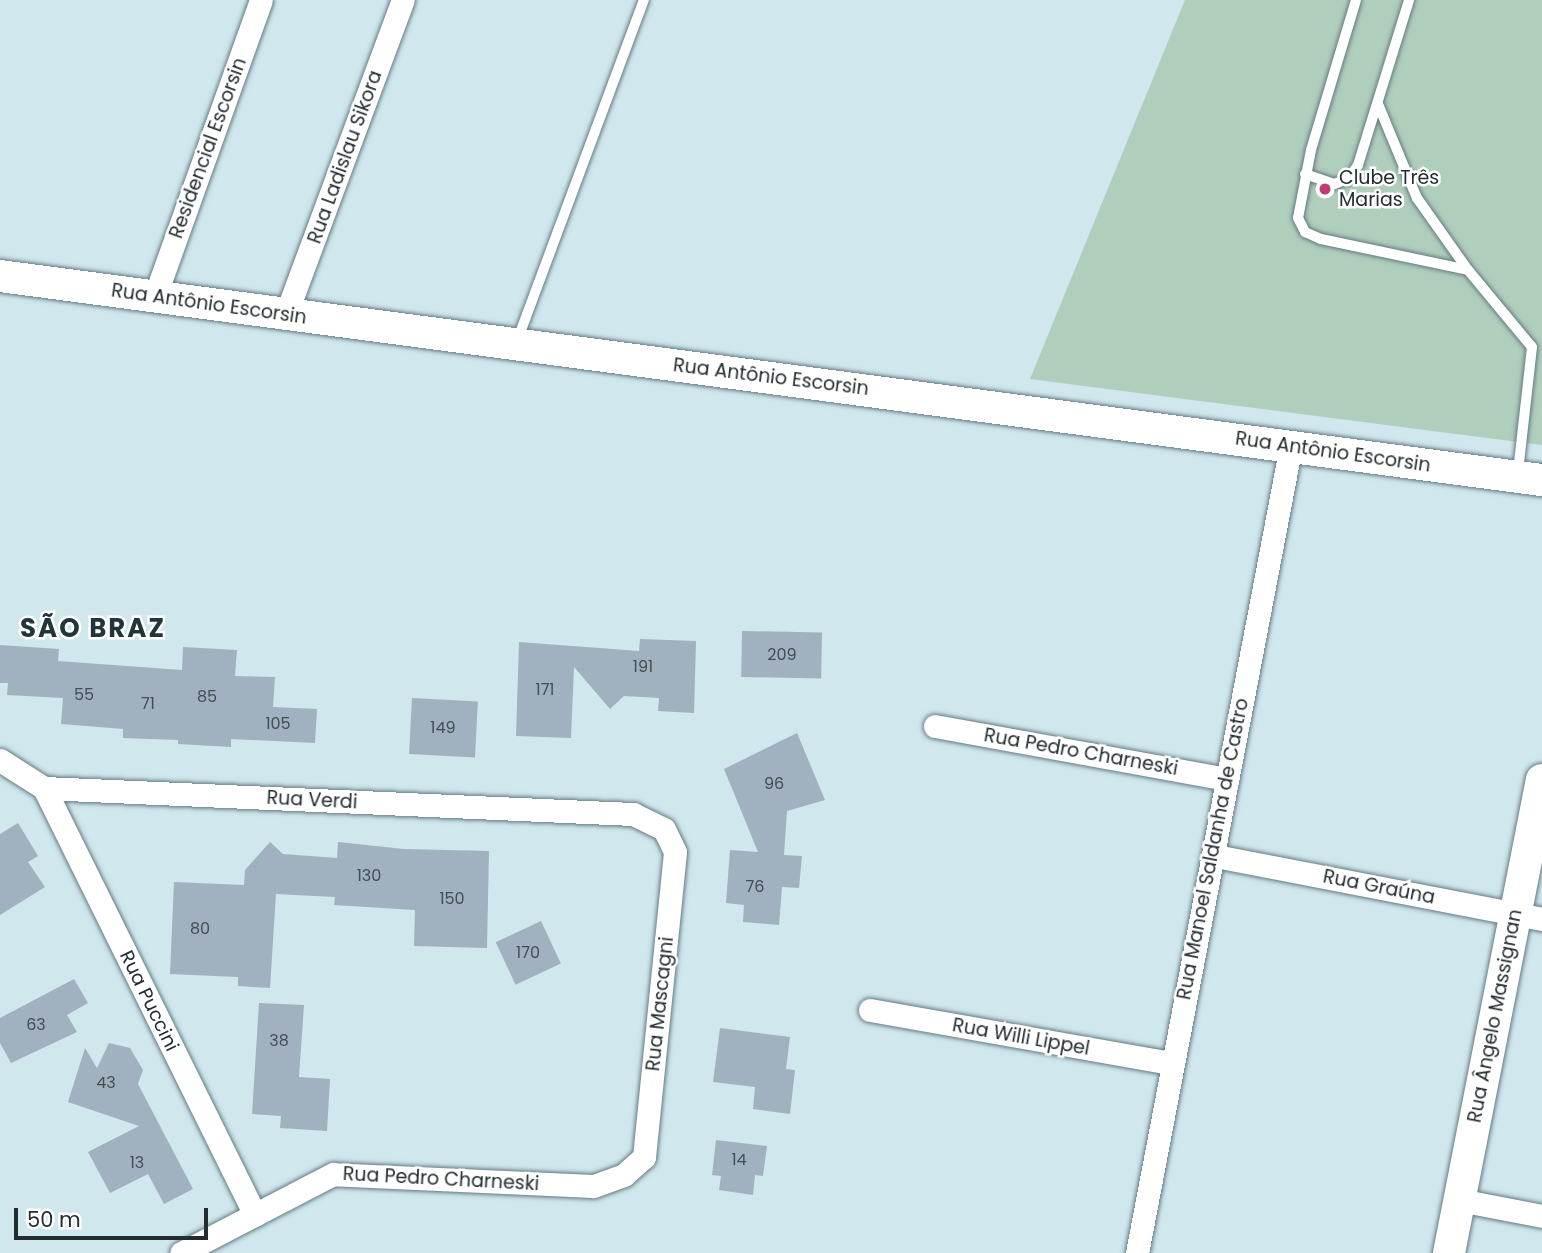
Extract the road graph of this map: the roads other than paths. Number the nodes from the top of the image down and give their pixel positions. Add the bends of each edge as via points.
1 (261, 0) edge
2 (403, 0) edge
3 (644, 0) edge
4 (1356, 0) edge
5 (1409, 0) edge
6 (1378, 104) junction
7 (1305, 174) junction
8 (1468, 270) junction
9 (0, 276) edge
10 (155, 296) junction
11 (286, 314) junction
12 (516, 344) junction
13 (1291, 445) junction
14 (1529, 480) edge
15 (935, 726) dead end
16 (0, 760) edge
17 (1227, 779) junction
18 (1542, 780) edge
19 (44, 788) junction
20 (633, 814) joint
21 (1215, 856) junction
22 (1529, 916) edge
23 (870, 1010) dead end
24 (1171, 1063) junction
25 (593, 1186) joint
26 (1459, 1200) junction
27 (255, 1215) junction
28 (1542, 1216) edge
29 (181, 1253) edge
30 (1138, 1253) edge
31 (1449, 1253) edge

1 - 10 street, Residencial Escorsin
2 - 11 street, Rua Ladislau Sikora
3 - 12 lane
4 - 7 lane
5 - 6 lane
6 - 7 lane via 1358,165 1348,179 1334,184
6 - 8 lane via 1417,198
7 - 8 lane via 1298,218 1305,232
8 - 14 lane via 1532,347
9 - 10 street, Rua Antônio Escorsin
10 - 11 street, Rua Antônio Escorsin
11 - 12 street, Rua Antônio Escorsin
12 - 13 street, Rua Antônio Escorsin
13 - 14 street, Rua Antônio Escorsin
13 - 17 street, Rua Manoel Saldanha de Castro
15 - 17 street, Rua Pedro Charneski
16 - 19 street, Rua Verdi
17 - 21 street, Rua Manoel Saldanha de Castro
18 - 22 street, Rua Ângelo Massignan
19 - 20 street, Rua Verdi
19 - 27 street, Rua Puccini
20 - 25 street, Rua Mascagni via 664,830 676,852 644,1157 624,1175
21 - 22 street, Rua Graúna
21 - 24 street, Rua Manoel Saldanha de Castro
22 - 26 street, Rua Ângelo Massignan
23 - 24 street, Rua Willi Lippel
24 - 30 street, Rua Manoel Saldanha de Castro
25 - 27 street, Rua Pedro Charneski via 333,1174
26 - 28 street
26 - 31 street, Rua Ângelo Massignan
27 - 29 street, Rua Pedro Charneski

